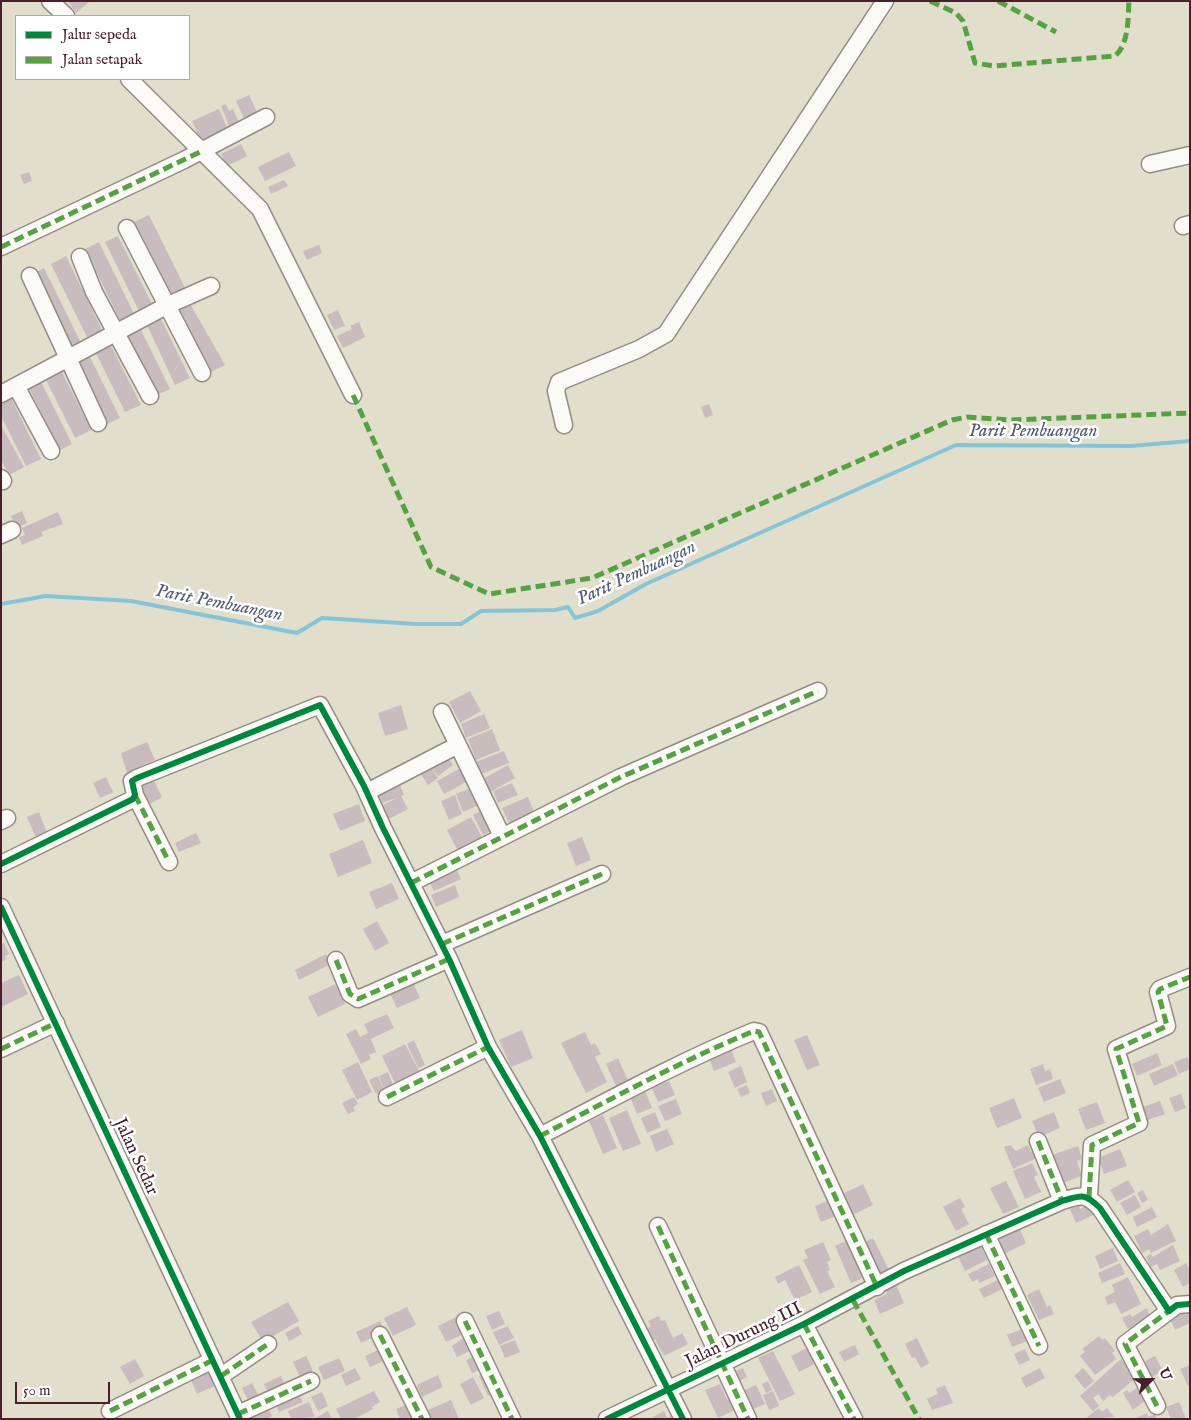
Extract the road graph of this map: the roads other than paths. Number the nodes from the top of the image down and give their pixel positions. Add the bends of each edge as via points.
1 (50, 1) edge
2 (885, 1) edge
3 (65, 15) edge
4 (130, 80) edge
5 (266, 117) dead end
6 (1190, 155) edge
7 (192, 156) junction
8 (1150, 164) dead end
9 (127, 228) dead end
10 (1, 246) edge
11 (80, 257) dead end
12 (30, 276) dead end
13 (211, 286) dead end
14 (166, 306) junction
15 (116, 333) junction
16 (67, 359) junction
17 (202, 373) dead end
18 (16, 386) junction
19 (1, 394) edge
20 (353, 395) dead end
21 (150, 396) dead end
22 (98, 423) dead end
23 (564, 425) dead end
24 (51, 451) dead end
25 (818, 691) dead end
26 (442, 712) dead end
27 (458, 746) junction
28 (367, 792) junction
29 (135, 795) junction
30 (502, 836) junction
31 (169, 862) dead end
32 (1, 864) edge
33 (602, 874) dead end
34 (410, 883) junction
35 (1, 908) edge
36 (442, 944) junction
37 (449, 959) junction
38 (336, 960) dead end
39 (1190, 977) edge
40 (56, 1023) junction
41 (488, 1047) junction
42 (1, 1049) edge
43 (387, 1096) dead end
44 (540, 1136) junction
45 (1038, 1141) dead end
46 (1089, 1197) junction
47 (1062, 1200) junction
48 (658, 1226) dead end
49 (986, 1234) junction
50 (877, 1287) junction
51 (1190, 1304) edge
52 (1169, 1311) junction
53 (465, 1321) dead end
54 (804, 1324) junction
55 (380, 1335) dead end
56 (268, 1344) dead end
57 (1039, 1346) dead end
58 (213, 1360) junction
59 (722, 1363) junction
60 (220, 1376) junction
61 (311, 1381) dead end
62 (668, 1389) junction
63 (1157, 1406) dead end
64 (110, 1411) dead end
65 (239, 1416) edge
66 (422, 1419) edge
67 (512, 1419) edge
68 (607, 1419) edge
69 (683, 1419) edge
70 (748, 1419) edge
71 (854, 1419) edge

1 - 3 street
2 - 23 street via 666,334 560,382 556,392
4 - 7 street
5 - 7 street
6 - 8 street
7 - 10 street
7 - 20 street via 260,210
9 - 14 street
11 - 15 street
12 - 16 street
13 - 14 street
14 - 15 street
14 - 17 street
15 - 16 street
15 - 21 street
16 - 18 street
16 - 22 street
18 - 19 street
18 - 24 street
25 - 30 street via 652,763
26 - 27 street
27 - 28 street
27 - 30 street
28 - 29 street via 320,705 137,778 132,782
28 - 34 street
29 - 31 street
29 - 32 street via 133,799
30 - 34 street
33 - 36 street
34 - 36 street
35 - 40 street, Jalan Sedar
36 - 37 street
37 - 38 street via 358,999 350,994
37 - 41 street
39 - 46 street via 1158,992 1167,1026 1116,1049 1139,1123 1092,1145
40 - 42 street
40 - 58 street, Jalan Sedar
41 - 43 street
41 - 44 street
44 - 50 street via 638,1084 716,1047 754,1031 759,1032
44 - 62 street
45 - 47 street
46 - 47 street, Jalan Durung III via 1082,1195
46 - 52 street via 1100,1208
47 - 49 street, Jalan Durung III
48 - 59 street
49 - 50 street, Jalan Durung III via 898,1274
49 - 57 street
50 - 54 street, Jalan Durung III
51 - 52 street via 1177,1305
52 - 63 street via 1126,1344
53 - 67 street
54 - 59 street, Jalan Durung III
54 - 71 street
55 - 66 street
56 - 60 street
58 - 60 street, Jalan Sedar
58 - 64 street
59 - 62 street, Jalan Durung III
59 - 70 street
60 - 65 street, Jalan Sedar
61 - 65 street
62 - 68 street, Jalan Durung III
62 - 69 street

